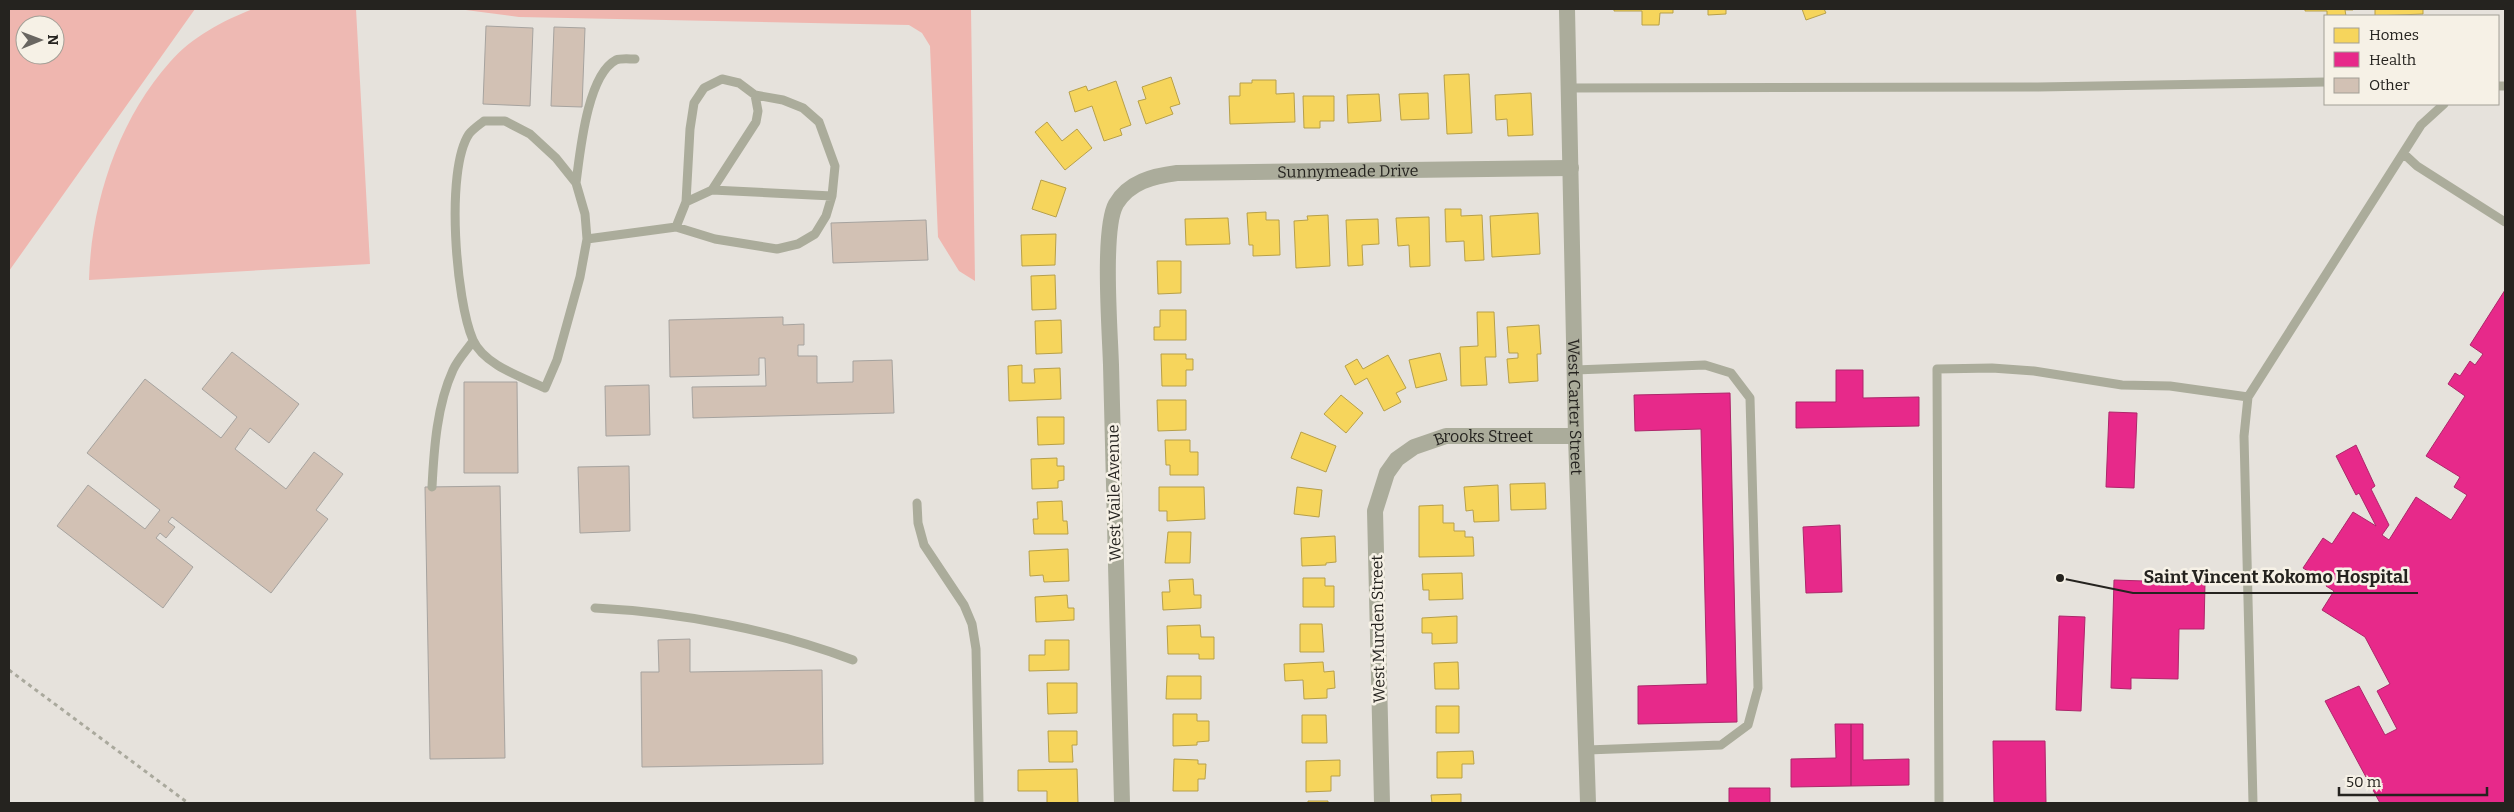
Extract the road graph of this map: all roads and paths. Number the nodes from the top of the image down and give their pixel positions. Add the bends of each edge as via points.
1 (1567, 9) edge
2 (635, 59) dead end
3 (2324, 82) edge
4 (1569, 88) junction
5 (755, 95) junction
6 (2443, 105) edge
7 (2403, 153) junction
8 (1571, 168) junction
9 (576, 183) junction
10 (1128, 189) joint
11 (712, 190) junction
12 (832, 196) junction
13 (686, 202) junction
14 (2505, 222) edge
15 (676, 226) junction
16 (587, 239) junction
17 (473, 341) junction
18 (1575, 370) junction
19 (2248, 398) junction
20 (1576, 436) junction
21 (1397, 459) joint
22 (432, 487) dead end
23 (916, 503) dead end
24 (595, 608) dead end
25 (853, 660) dead end
26 (9, 670) edge
27 (1587, 750) junction
28 (188, 803) edge
29 (979, 803) edge
30 (1122, 803) edge
31 (1382, 803) edge
32 (1588, 803) edge
33 (1939, 803) edge
34 (2253, 803) edge

1 - 4 street, West Carter Street
2 - 9 lane via 617,60 607,67 598,81 588,111
3 - 4 lane via 2028,87
4 - 8 street, West Carter Street
5 - 11 lane via 756,122
5 - 12 lane via 803,108 819,122 834,166
5 - 13 lane via 739,83 722,79 704,88 694,104 690,129
6 - 7 lane via 2421,125
7 - 14 lane via 2417,166
7 - 19 lane
8 - 10 street, Sunnymeade Drive via 1177,174 1155,176
8 - 18 street, West Carter Street
9 - 16 lane via 585,214
9 - 17 lane via 556,158 530,134 505,121 484,121 470,134 458,167 455,213 459,280
10 - 30 street, West Vaile Avenue via 1116,205 1109,225
11 - 12 lane
11 - 13 lane
12 - 15 lane via 826,216 815,234 798,244 777,249 715,239
13 - 15 lane
15 - 16 lane
16 - 17 lane via 557,360 545,388 486,357
17 - 22 lane via 454,368 442,403
18 - 20 street, West Carter Street
18 - 27 lane via 1705,365 1731,373 1750,398 1758,688 1748,725 1721,745
19 - 33 lane via 2170,386 2122,385 2034,371 1937,369
19 - 34 lane via 2244,436
20 - 21 street, Brooks Street via 1446,436 1414,447
20 - 27 street, West Carter Street
21 - 31 street, West Murden Street via 1387,473 1375,511
23 - 29 lane via 924,545 964,605 972,624 976,649
24 - 25 lane via 648,612 729,626 816,646
26 - 28 path
27 - 32 street, West Carter Street

